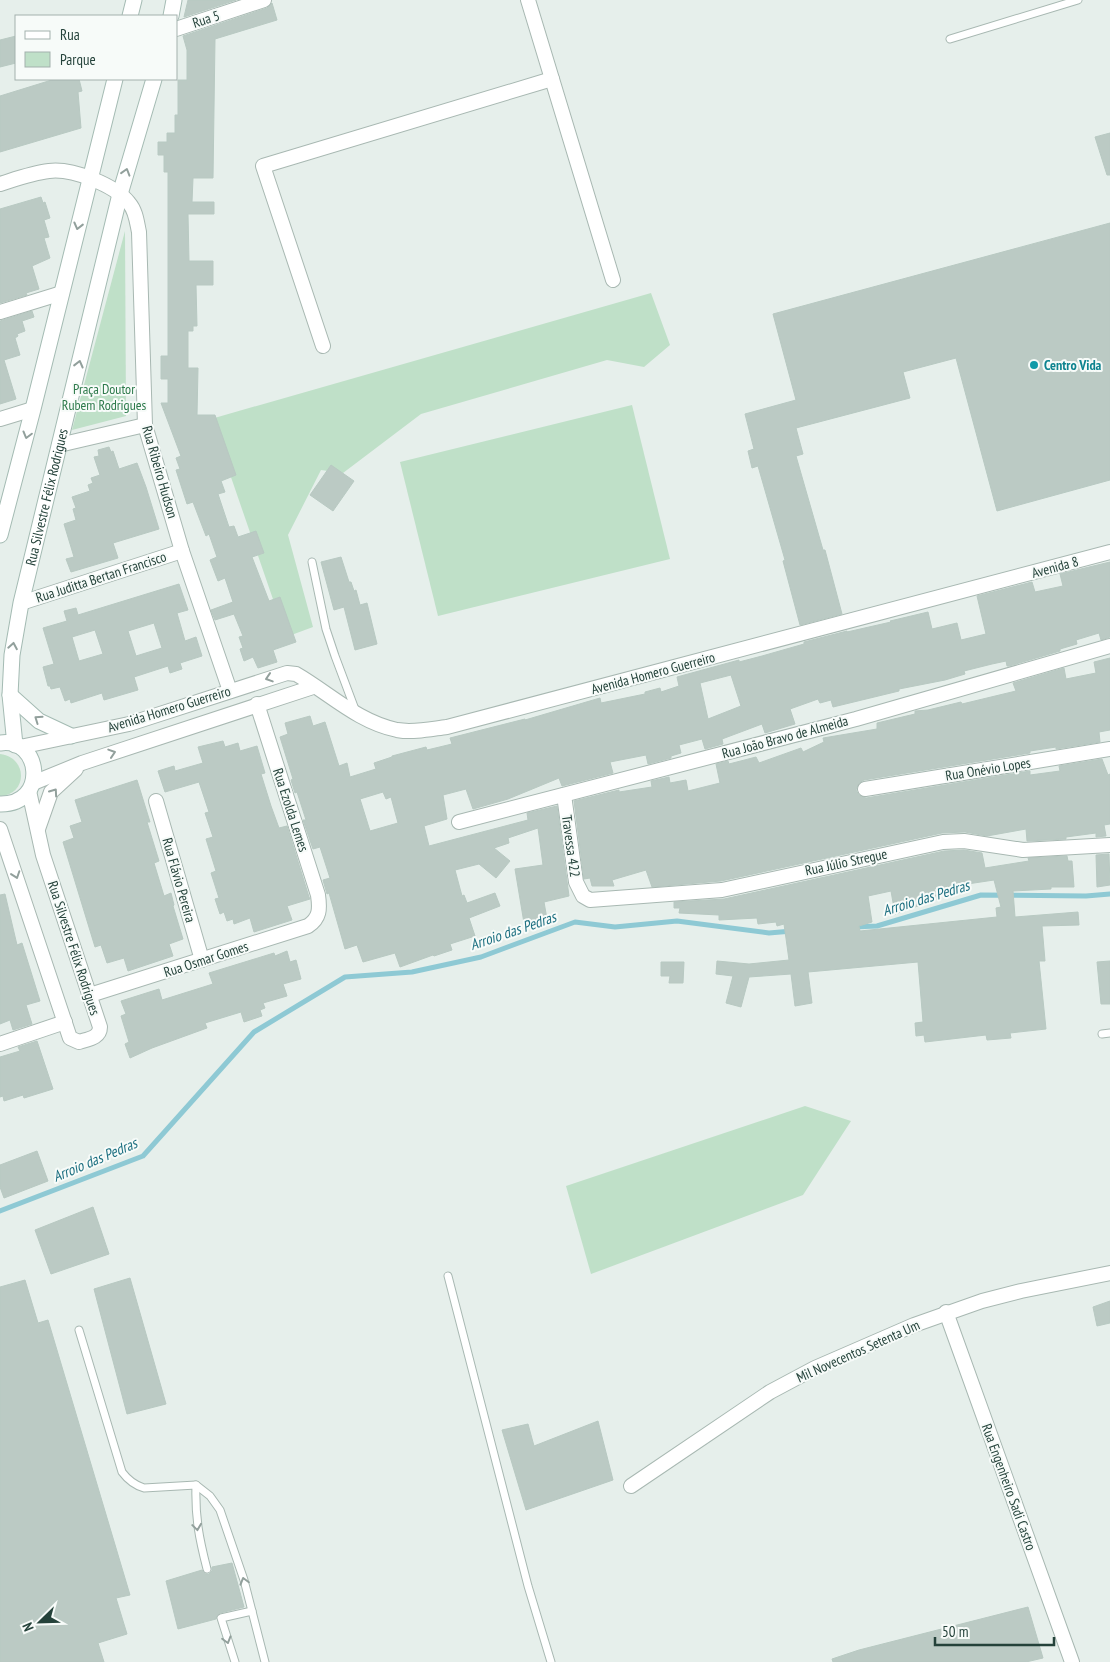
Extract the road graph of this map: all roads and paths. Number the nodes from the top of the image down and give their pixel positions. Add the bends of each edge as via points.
1 (134, 0) edge
2 (174, 0) edge
3 (264, 0) edge
4 (528, 0) edge
5 (1078, 0) edge
6 (130, 15) edge
7 (171, 15) edge
8 (178, 28) edge
9 (950, 38) dead end
10 (552, 79) junction
11 (114, 80) edge
12 (154, 80) edge
13 (90, 179) junction
14 (0, 184) edge
15 (120, 194) junction
16 (613, 280) dead end
17 (62, 293) junction
18 (0, 312) edge
19 (323, 346) dead end
20 (33, 408) junction
21 (0, 419) edge
22 (145, 425) junction
23 (59, 445) junction
24 (0, 530) edge
25 (182, 551) junction
26 (1110, 552) edge
27 (312, 562) dead end
28 (1000, 582) joint
29 (21, 603) junction
30 (1110, 646) edge
31 (313, 687) junction
32 (230, 691) junction
33 (10, 695) junction
34 (257, 704) junction
35 (357, 714) junction
36 (71, 736) junction
37 (12, 745) edge
38 (1110, 749) edge
39 (82, 763) junction
40 (31, 787) junction
41 (865, 789) dead end
42 (564, 795) junction
43 (156, 800) dead end
44 (0, 804) edge
45 (459, 822) dead end
46 (0, 829) edge
47 (38, 830) junction
48 (1110, 845) edge
49 (583, 896) joint
50 (318, 916) joint
51 (202, 960) junction
52 (90, 995) junction
53 (65, 1022) junction
54 (1110, 1033) edge
55 (1102, 1034) dead end
56 (0, 1044) edge
57 (1110, 1273) edge
58 (448, 1276) dead end
59 (946, 1312) junction
60 (79, 1330) dead end
61 (196, 1485) junction
62 (631, 1486) dead end
63 (207, 1568) dead end
64 (252, 1611) junction
65 (235, 1662) edge
66 (265, 1662) edge
67 (552, 1662) edge
68 (1072, 1662) edge

1 - 6 street
2 - 7 street
3 - 8 street, Rua 5
4 - 10 street
5 - 9 lane
10 - 16 street
10 - 19 street via 264,166
11 - 13 street
15 -> 12 street, Rua Silvestre Félix Rodrigues
13 - 14 street, Rua Ribeiro Hudson via 69,172 50,171
13 - 15 street, Rua Ribeiro Hudson
13 -> 17 street
15 - 22 street, Rua Ribeiro Hudson via 130,204 139,232
23 -> 15 street, Rua Silvestre Félix Rodrigues
17 - 18 street
17 - 20 street
20 - 21 street
20 -> 24 street
22 - 23 street
22 - 25 street, Rua Ribeiro Hudson
23 - 29 street, Rua Silvestre Félix Rodrigues
25 - 29 street, Rua Juditta Bertan Francisco
25 - 32 street, Rua Ribeiro Hudson
26 - 28 street, Avenida 8
27 - 35 lane via 326,628
28 - 35 street, Avenida Homero Guerreiro via 447,727 399,730
33 -> 29 street, Rua Silvestre Félix Rodrigues via 12,655
30 - 42 street, Rua João Bravo de Almeida via 856,719
31 -> 32 street, Avenida Homero Guerreiro via 296,674 287,673
31 - 34 street, Avenida Homero Guerreiro
31 - 35 street, Avenida Homero Guerreiro
32 - 36 street, Avenida Homero Guerreiro via 129,724
36 -> 33 street via 39,720
33 - 37 street, Rua Silvestre Félix Rodrigues
39 -> 34 street, Avenida Homero Guerreiro
34 - 50 street, Rua Ezolda Lemes via 318,895
36 - 37 street, Avenida Homero Guerreiro
37 - 40 street via 28,754 33,763
38 - 41 street, Rua Onévio Lopes
39 - 40 street, Avenida Homero Guerreiro
47 -> 39 street via 52,792
40 - 44 street via 16,802
40 - 47 street, Rua Silvestre Félix Rodrigues
42 - 45 street, Rua João Bravo de Almeida
42 - 49 street, Travessa 422 via 576,882
43 - 51 street, Rua Flávio Pereira
46 -> 53 street, Rua Silvestre Félix Rodrigues
47 - 52 street, Rua Silvestre Félix Rodrigues via 43,855
48 - 49 street, Rua Júlio Stregue via 1023,850 964,841 943,842 722,890 599,900
50 - 51 street, Rua Osmar Gomes via 308,926
51 - 52 street, Rua Osmar Gomes
52 - 53 street, Rua Silvestre Félix Rodrigues via 100,1026 97,1036 76,1042 70,1038
53 - 56 street
54 - 55 lane
57 - 59 street, Mil Novecentos Setenta Um via 1021,1291
58 - 67 lane via 528,1586
59 - 62 street, Mil Novecentos Setenta Um via 815,1368 770,1392
59 - 68 street, Rua Engenheiro Sadi Castro
60 - 61 lane via 122,1472 144,1488
61 -> 63 lane via 197,1527
64 -> 61 lane via 220,1510
64 -> 65 lane via 221,1618
64 - 66 lane

